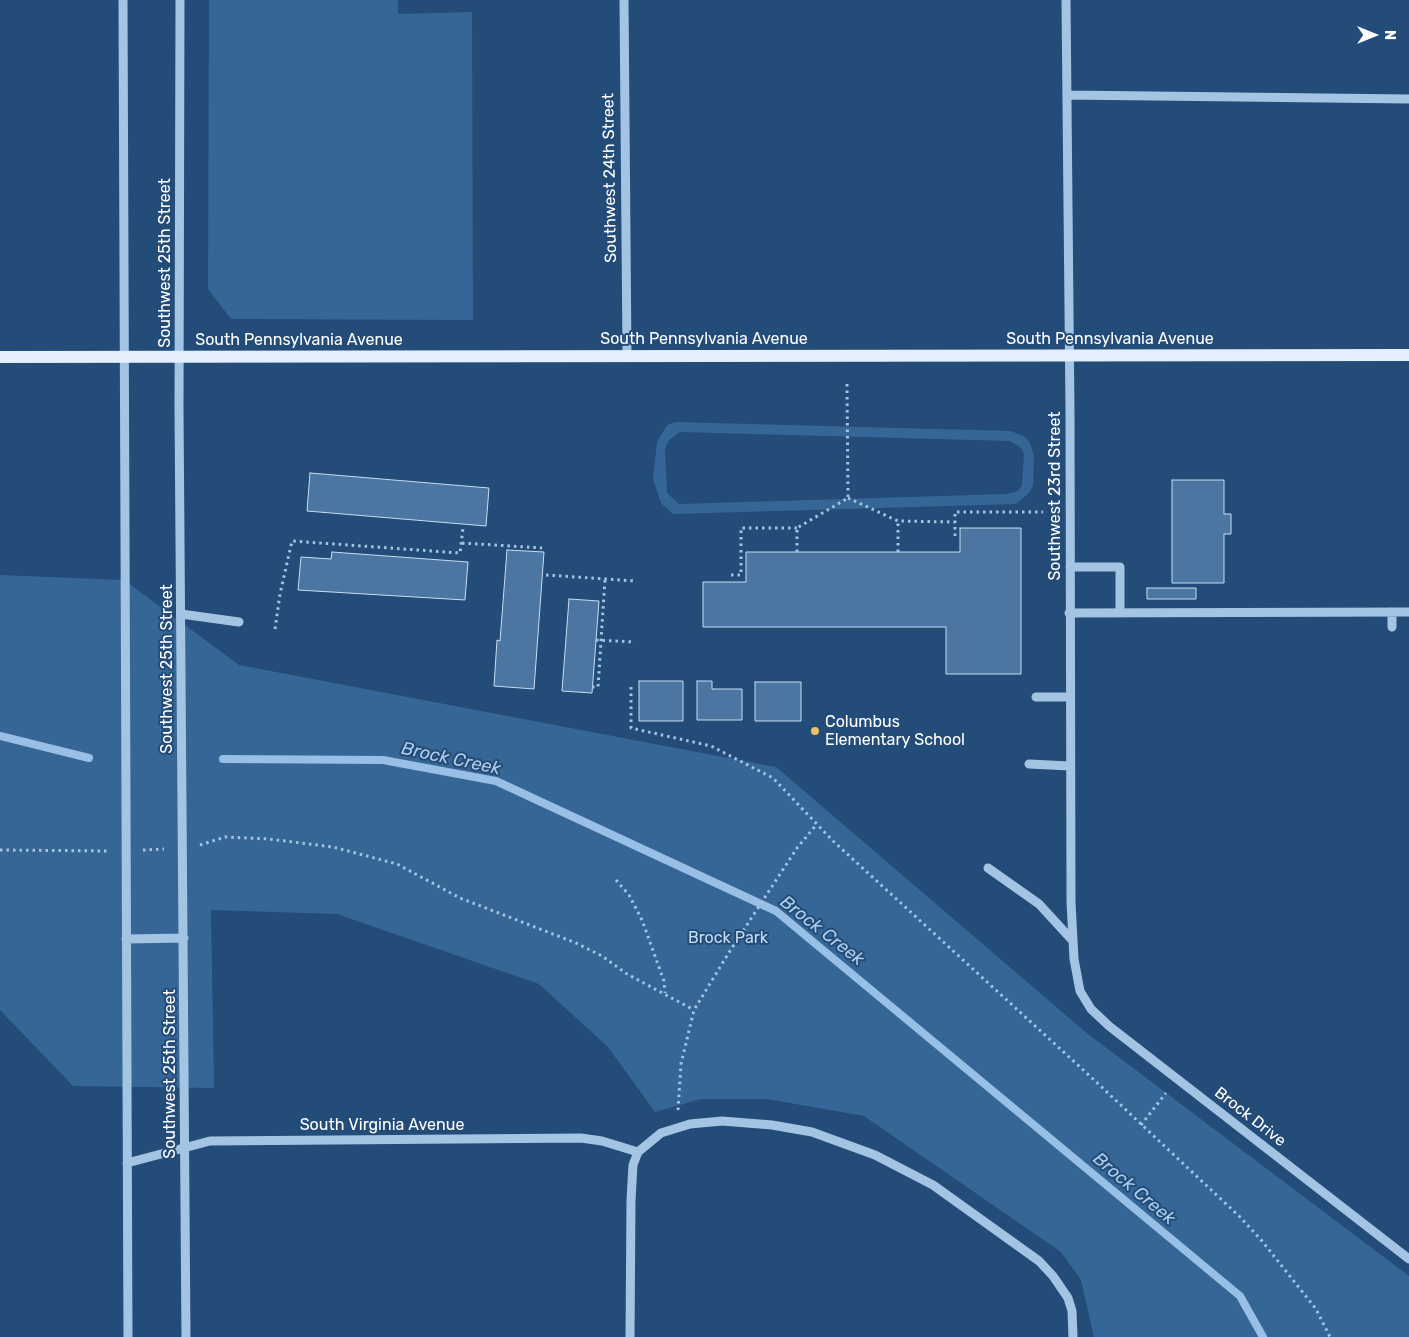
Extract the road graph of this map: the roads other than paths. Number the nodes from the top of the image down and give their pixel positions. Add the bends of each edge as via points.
1 (123, 0) edge
2 (180, 0) edge
3 (624, 0) edge
4 (1066, 0) edge
5 (1067, 95) junction
6 (1409, 98) edge
7 (1070, 355) junction
8 (1409, 355) edge
9 (123, 356) junction
10 (180, 356) junction
11 (627, 356) junction
12 (0, 357) edge
13 (1070, 567) junction
14 (1392, 612) junction
15 (1409, 612) edge
16 (1070, 613) junction
17 (1120, 613) junction
18 (181, 614) junction
19 (239, 622) dead end
20 (1392, 627) dead end
21 (1036, 697) dead end
22 (1070, 697) junction
23 (1029, 764) dead end
24 (1070, 766) junction
25 (988, 868) dead end
26 (184, 938) junction
27 (126, 939) junction
28 (1072, 940) junction
29 (1080, 991) joint
30 (186, 1148) junction
31 (638, 1152) junction
32 (127, 1163) junction
33 (1409, 1259) edge
34 (128, 1337) edge
35 (186, 1337) edge
36 (630, 1337) edge
37 (1073, 1337) edge

1 - 9 street
2 - 10 street, Southwest 25th Street
3 - 11 street, Southwest 24th Street
4 - 5 street, Southwest 23rd Street
5 - 6 street
5 - 7 street, Southwest 23rd Street
7 - 8 main road, South Pennsylvania Avenue
7 - 11 main road, South Pennsylvania Avenue
7 - 13 street, Southwest 23rd Street
9 - 10 main road, South Pennsylvania Avenue
9 - 12 main road, South Pennsylvania Avenue
9 - 27 street
10 - 11 main road, South Pennsylvania Avenue
10 - 18 street, Southwest 25th Street
13 - 16 street, Southwest 23rd Street
13 - 17 street via 1120,567
14 - 15 street
14 - 17 street
14 - 20 street
16 - 17 street
16 - 22 street, Southwest 23rd Street
18 - 19 street
18 - 26 street, Southwest 25th Street
21 - 22 street
22 - 24 street, Southwest 23rd Street
23 - 24 street
24 - 28 street, Southwest 23rd Street
25 - 28 street via 1039,904
26 - 27 street
26 - 30 street, Southwest 25th Street
27 - 32 street
28 - 29 street, Southwest 23rd Street
29 - 33 street, Brock Drive via 1084,1001 1108,1026
30 - 31 street, South Virginia Avenue via 210,1141 581,1138 602,1140
30 - 32 street, South Virginia Avenue
30 - 35 street, Southwest 25th Street
31 - 36 street via 633,1165 630,1200
31 - 37 street via 661,1133 680,1126 722,1121 812,1132 875,1155 950,1197 1038,1261 1064,1290 1072,1311
32 - 34 street

